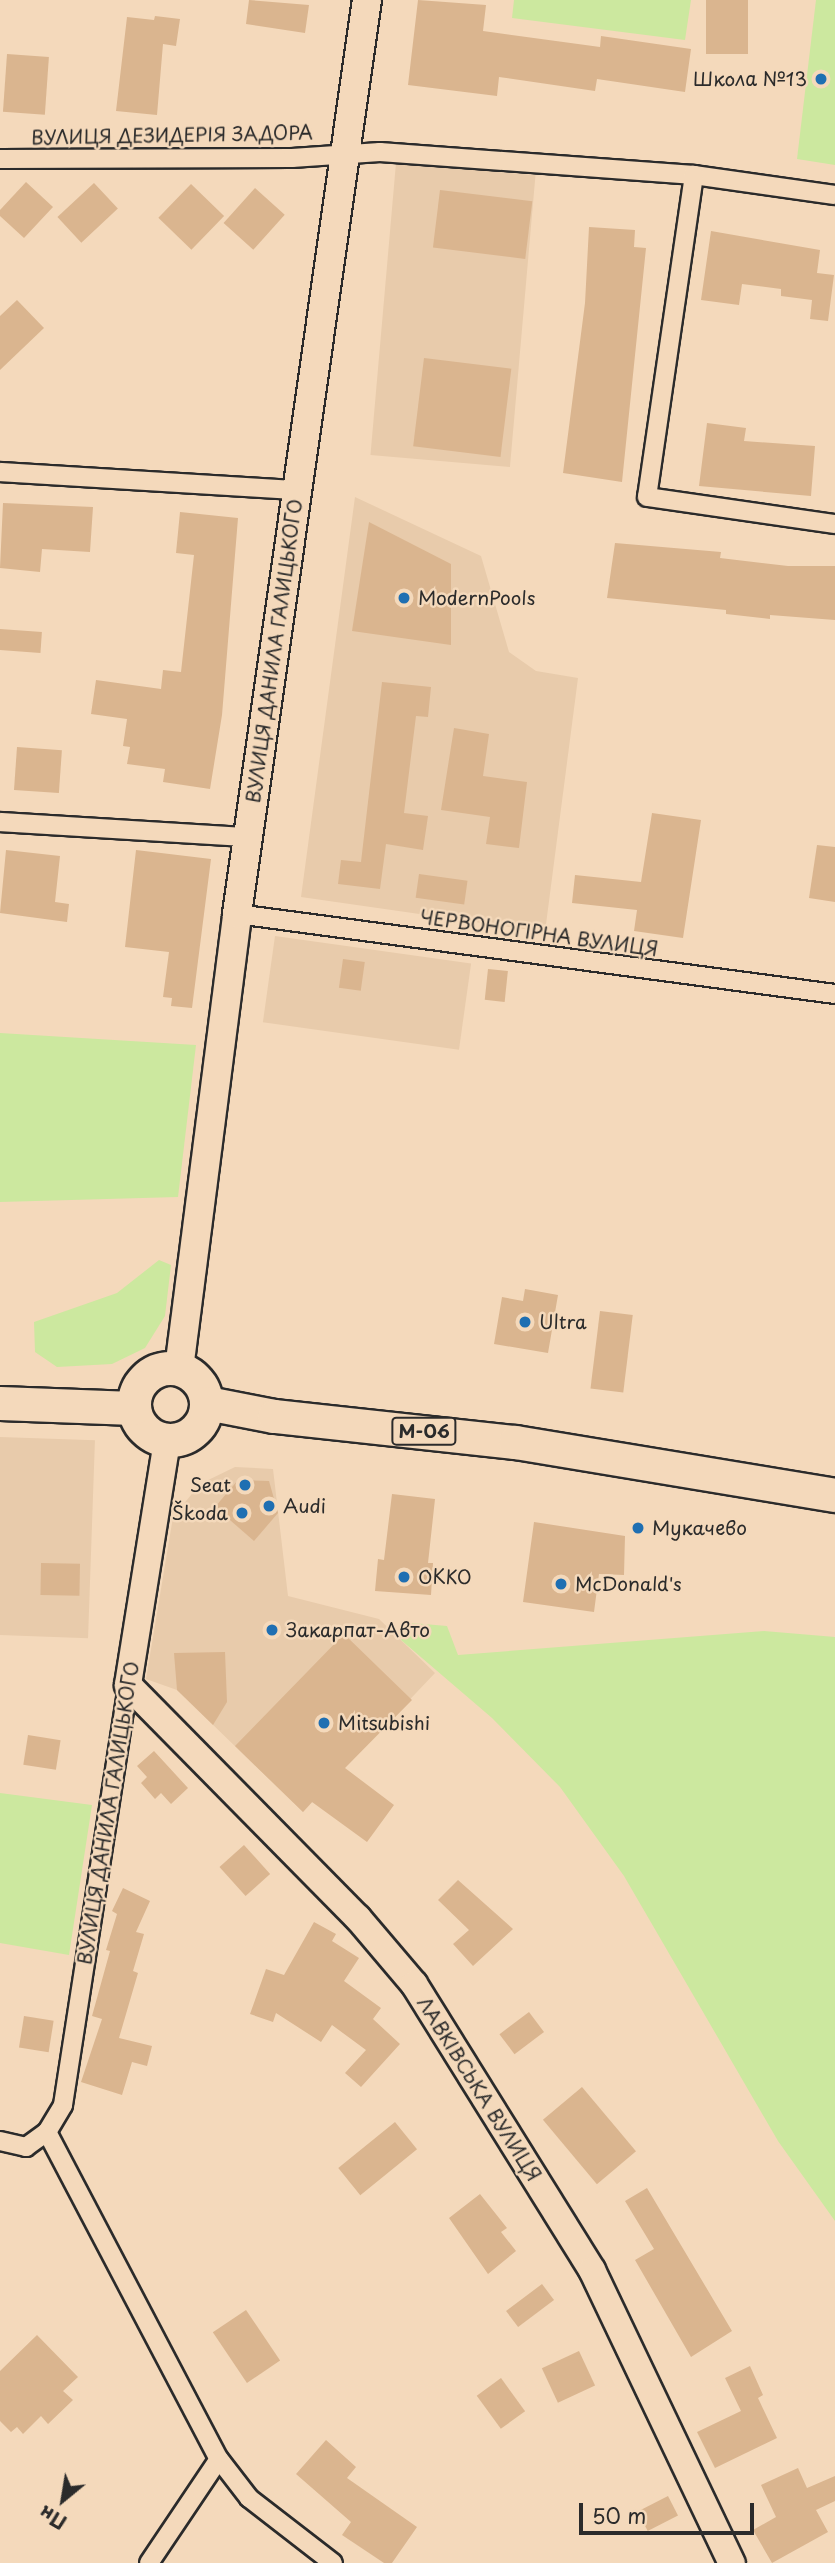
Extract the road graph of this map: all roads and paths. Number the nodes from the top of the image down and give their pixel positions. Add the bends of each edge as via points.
1 (367, 0) edge
2 (345, 151) junction
3 (0, 159) edge
4 (694, 174) junction
5 (835, 195) edge
6 (0, 472) edge
7 (297, 490) junction
8 (835, 524) edge
9 (0, 821) edge
10 (248, 837) junction
11 (237, 914) junction
12 (835, 994) edge
13 (180, 1369) junction
14 (0, 1402) edge
15 (207, 1403) junction
16 (133, 1408) junction
17 (167, 1441) junction
18 (835, 1495) edge
19 (128, 1685) junction
20 (47, 2133) junction
21 (0, 2141) edge
22 (219, 2459) junction
23 (149, 2563) edge
24 (333, 2563) edge
25 (732, 2563) edge

1 - 2 main road, ВУЛИЦЯ ДАНИЛА ГАЛИЦЬКОГО
2 - 3 street, ВУЛИЦЯ ДЕЗИДЕРІЯ ЗАДОРА via 292,158
2 - 4 street, ВУЛИЦЯ ДЕЗИДЕРІЯ ЗАДОРА
2 - 7 main road, ВУЛИЦЯ ДАНИЛА ГАЛИЦЬКОГО
4 - 5 street, ВУЛИЦЯ ДЕЗИДЕРІЯ ЗАДОРА
4 - 8 street via 647,497
6 - 7 street
7 - 10 main road, ВУЛИЦЯ ДАНИЛА ГАЛИЦЬКОГО
9 - 10 street
10 - 11 main road, ВУЛИЦЯ ДАНИЛА ГАЛИЦЬКОГО
11 - 12 street, ЧЕРВОНОГІРНА ВУЛИЦЯ
11 - 13 main road, ВУЛИЦЯ ДАНИЛА ГАЛИЦЬКОГО
13 - 15 highway via 193,1376
13 - 16 highway via 152,1372 141,1381
14 - 16 highway
15 - 17 highway via 195,1431
15 - 18 highway, М-06 via 274,1416 515,1442
16 - 17 highway via 139,1424 151,1436
17 - 19 street, ВУЛИЦЯ ДАНИЛА ГАЛИЦЬКОГО
19 - 20 street, ВУЛИЦЯ ДАНИЛА ГАЛИЦЬКОГО via 63,2105
19 - 25 street, ЛАВКІВСЬКА ВУЛИЦЯ via 358,1918 414,1984 592,2270
20 - 21 street via 26,2147
20 - 22 street
22 - 23 street
22 - 24 street via 249,2498

